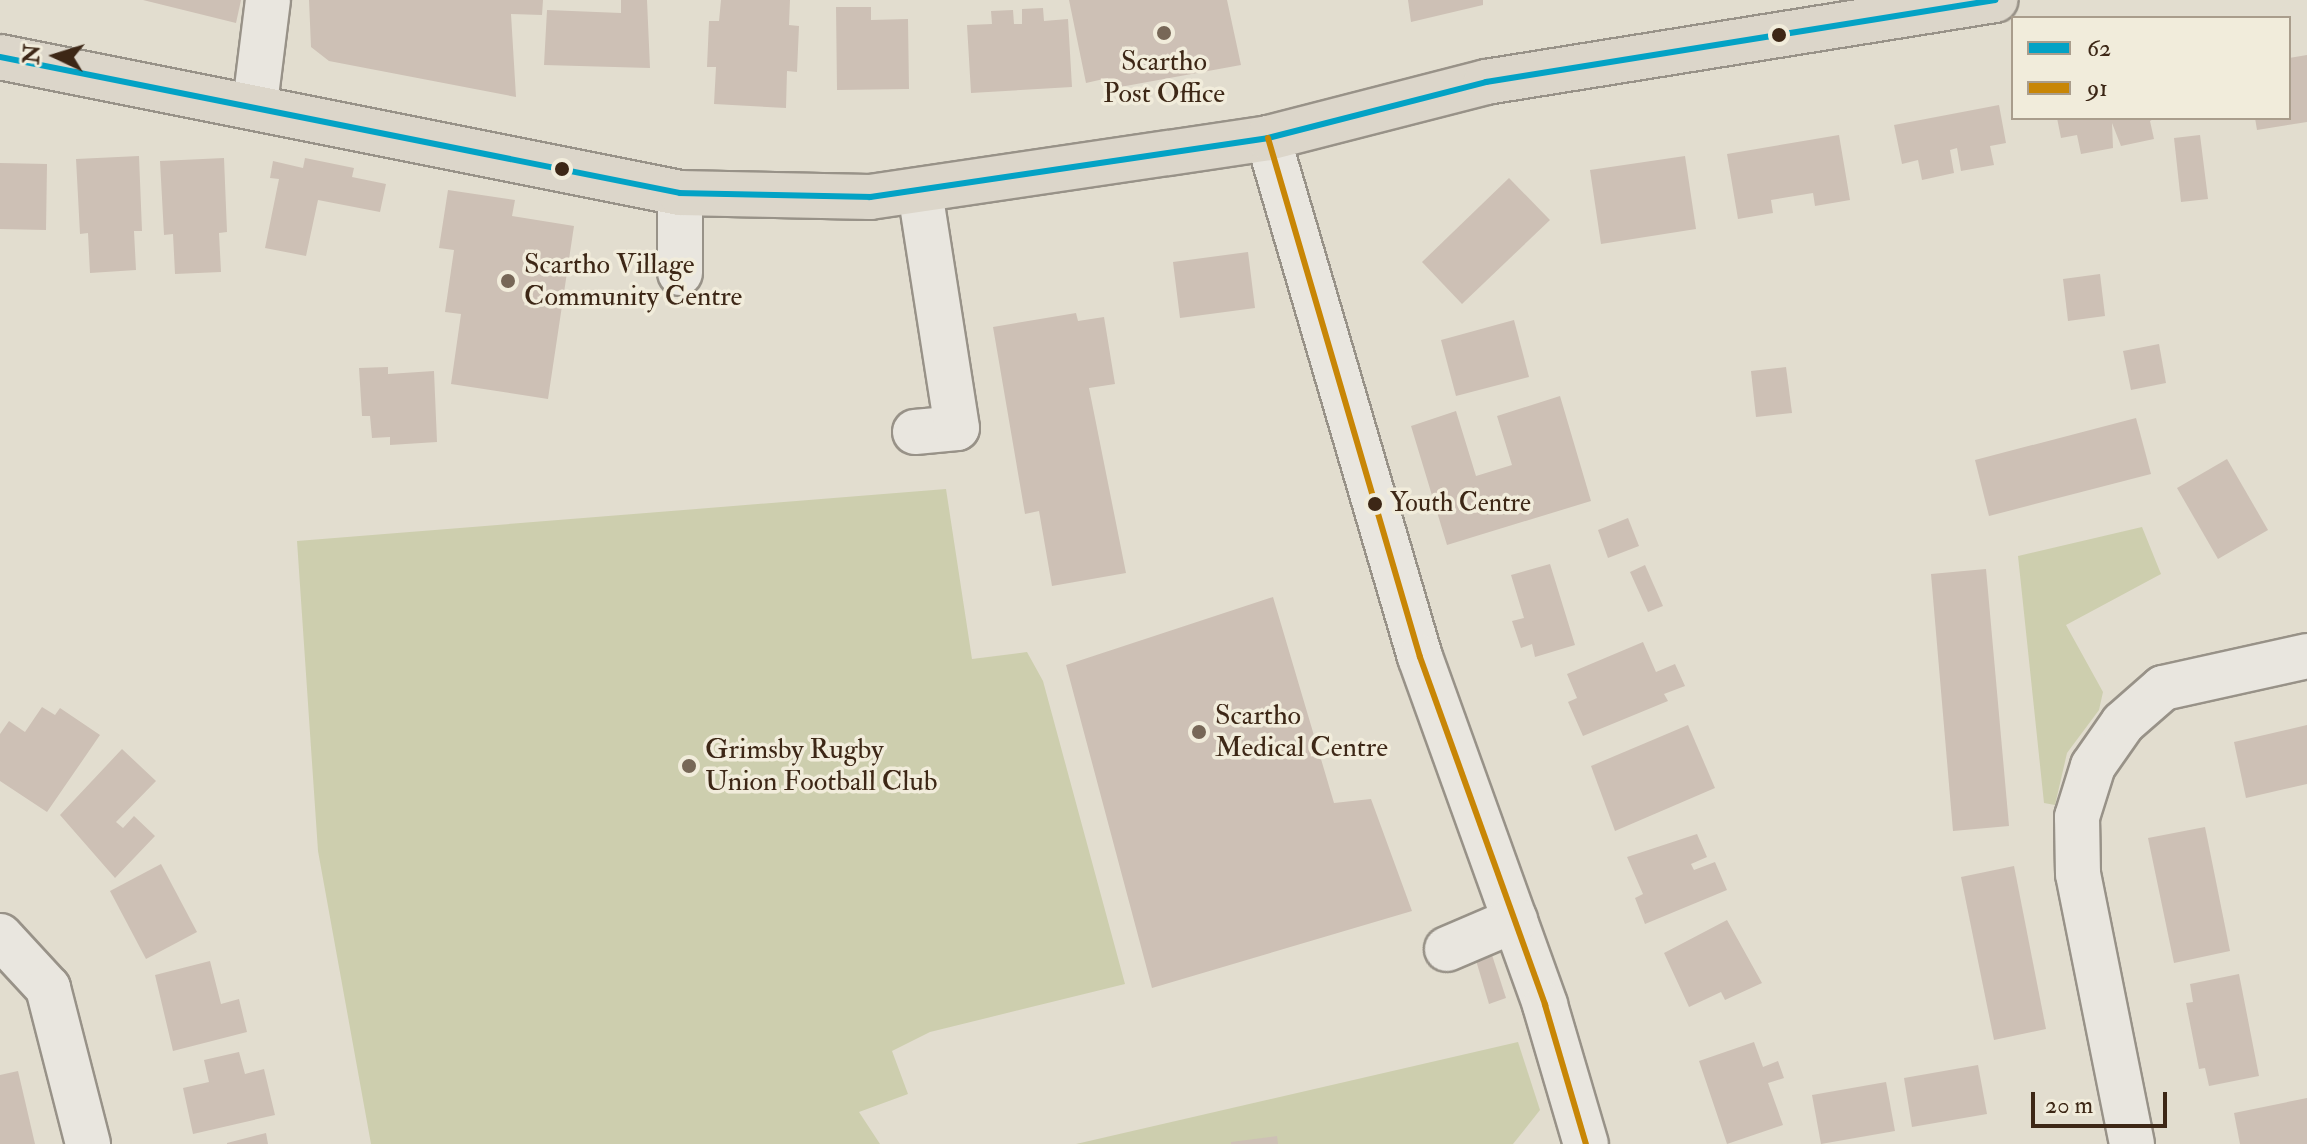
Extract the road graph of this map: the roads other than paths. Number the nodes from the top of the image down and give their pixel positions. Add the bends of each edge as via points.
1 (268, 0) edge
2 (1995, 0) edge
3 (9, 56) edge
4 (255, 104) junction
5 (1268, 138) junction
6 (920, 192) junction
7 (680, 193) junction
8 (680, 273) dead end
9 (915, 432) dead end
10 (2307, 656) edge
11 (1515, 920) junction
12 (0, 936) edge
13 (1447, 949) dead end
14 (1582, 1143) edge
15 (88, 1144) edge
16 (2132, 1144) edge

1 - 4 street
2 - 5 main road via 1498,80
3 - 4 main road
4 - 7 main road
5 - 6 main road
5 - 11 street via 1420,657
6 - 7 main road via 870,197
6 - 9 street via 957,428
7 - 8 street
10 - 16 street via 2163,688 2123,723 2093,766 2077,817 2078,874
11 - 13 street
11 - 14 street
12 - 15 street via 48,988

